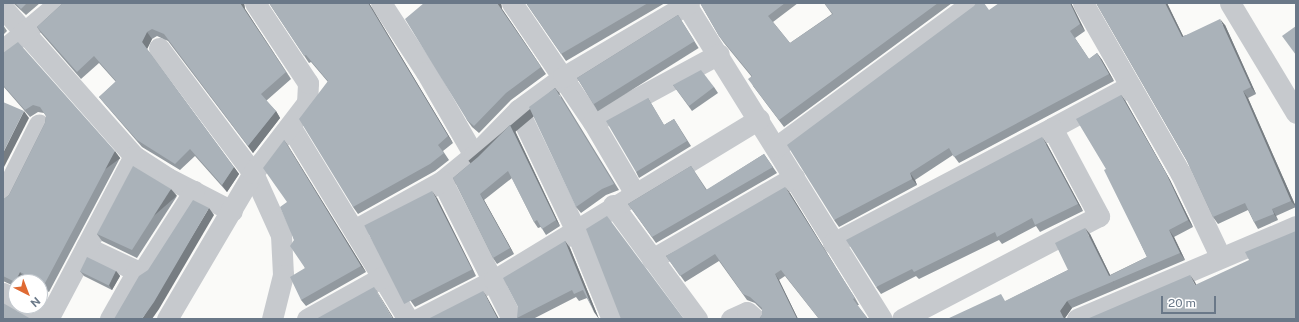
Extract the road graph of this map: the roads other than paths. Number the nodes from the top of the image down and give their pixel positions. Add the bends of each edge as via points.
1 (59, 3) edge
2 (254, 3) edge
3 (512, 3) edge
4 (972, 3) edge
5 (1083, 3) edge
6 (1230, 3) edge
7 (383, 4) edge
8 (687, 4) edge
9 (3, 8) edge
10 (25, 33) junction
11 (159, 48) dead end
12 (3, 50) edge
13 (719, 54) junction
14 (563, 77) junction
15 (1130, 86) junction
16 (518, 110) junction
17 (1296, 113) edge
18 (759, 119) junction
19 (593, 122) junction
20 (38, 124) dead end
21 (290, 126) junction
22 (1052, 128) junction
23 (776, 146) junction
24 (474, 155) junction
25 (134, 156) junction
26 (253, 173) junction
27 (794, 177) junction
28 (442, 181) junction
29 (194, 191) junction
30 (634, 192) junction
31 (3, 196) edge
32 (612, 205) junction
33 (232, 211) junction
34 (1296, 226) edge
35 (575, 229) junction
36 (354, 230) junction
37 (833, 243) junction
38 (86, 247) junction
39 (1220, 256) junction
40 (652, 259) junction
41 (137, 271) junction
42 (382, 277) junction
43 (494, 280) junction
44 (48, 319) edge
45 (110, 319) edge
46 (167, 319) edge
47 (272, 319) edge
48 (306, 319) edge
49 (408, 319) edge
50 (418, 319) edge
51 (512, 319) edge
52 (612, 319) edge
53 (697, 319) edge
54 (730, 319) edge
55 (754, 319) edge
56 (882, 319) edge
57 (902, 319) edge
58 (1077, 319) edge

1 - 10 street
2 - 21 street via 308,83 307,104
3 - 14 street
4 - 23 street
5 - 15 street
6 - 17 street
7 - 24 street
8 - 13 street
8 - 14 street
9 - 10 street
10 - 12 street
10 - 25 street
11 - 26 street
13 - 18 street
13 - 19 street
14 - 16 street
14 - 19 street
15 - 22 street
15 - 39 street via 1181,174
16 - 24 street
16 - 35 street
18 - 23 street
18 - 30 street
19 - 30 street
20 - 31 street
21 - 26 street
21 - 36 street
22 - 37 street
22 - 57 street via 1099,216
23 - 27 street
24 - 28 street
25 - 29 street
25 - 38 street
26 - 33 street
26 - 47 street via 281,235 283,275
27 - 37 street
27 - 40 street
28 - 36 street
28 - 43 street
29 - 33 street
29 - 41 street via 147,267
30 - 32 street
32 - 35 street
32 - 40 street
33 - 46 street
34 - 39 street
35 - 43 street
35 - 52 street
36 - 42 street
37 - 56 street
38 - 41 street
38 - 44 street
39 - 58 street
40 - 53 street
41 - 45 street
42 - 48 street
42 - 49 street
43 - 50 street
43 - 51 street
54 - 55 street via 747,312

